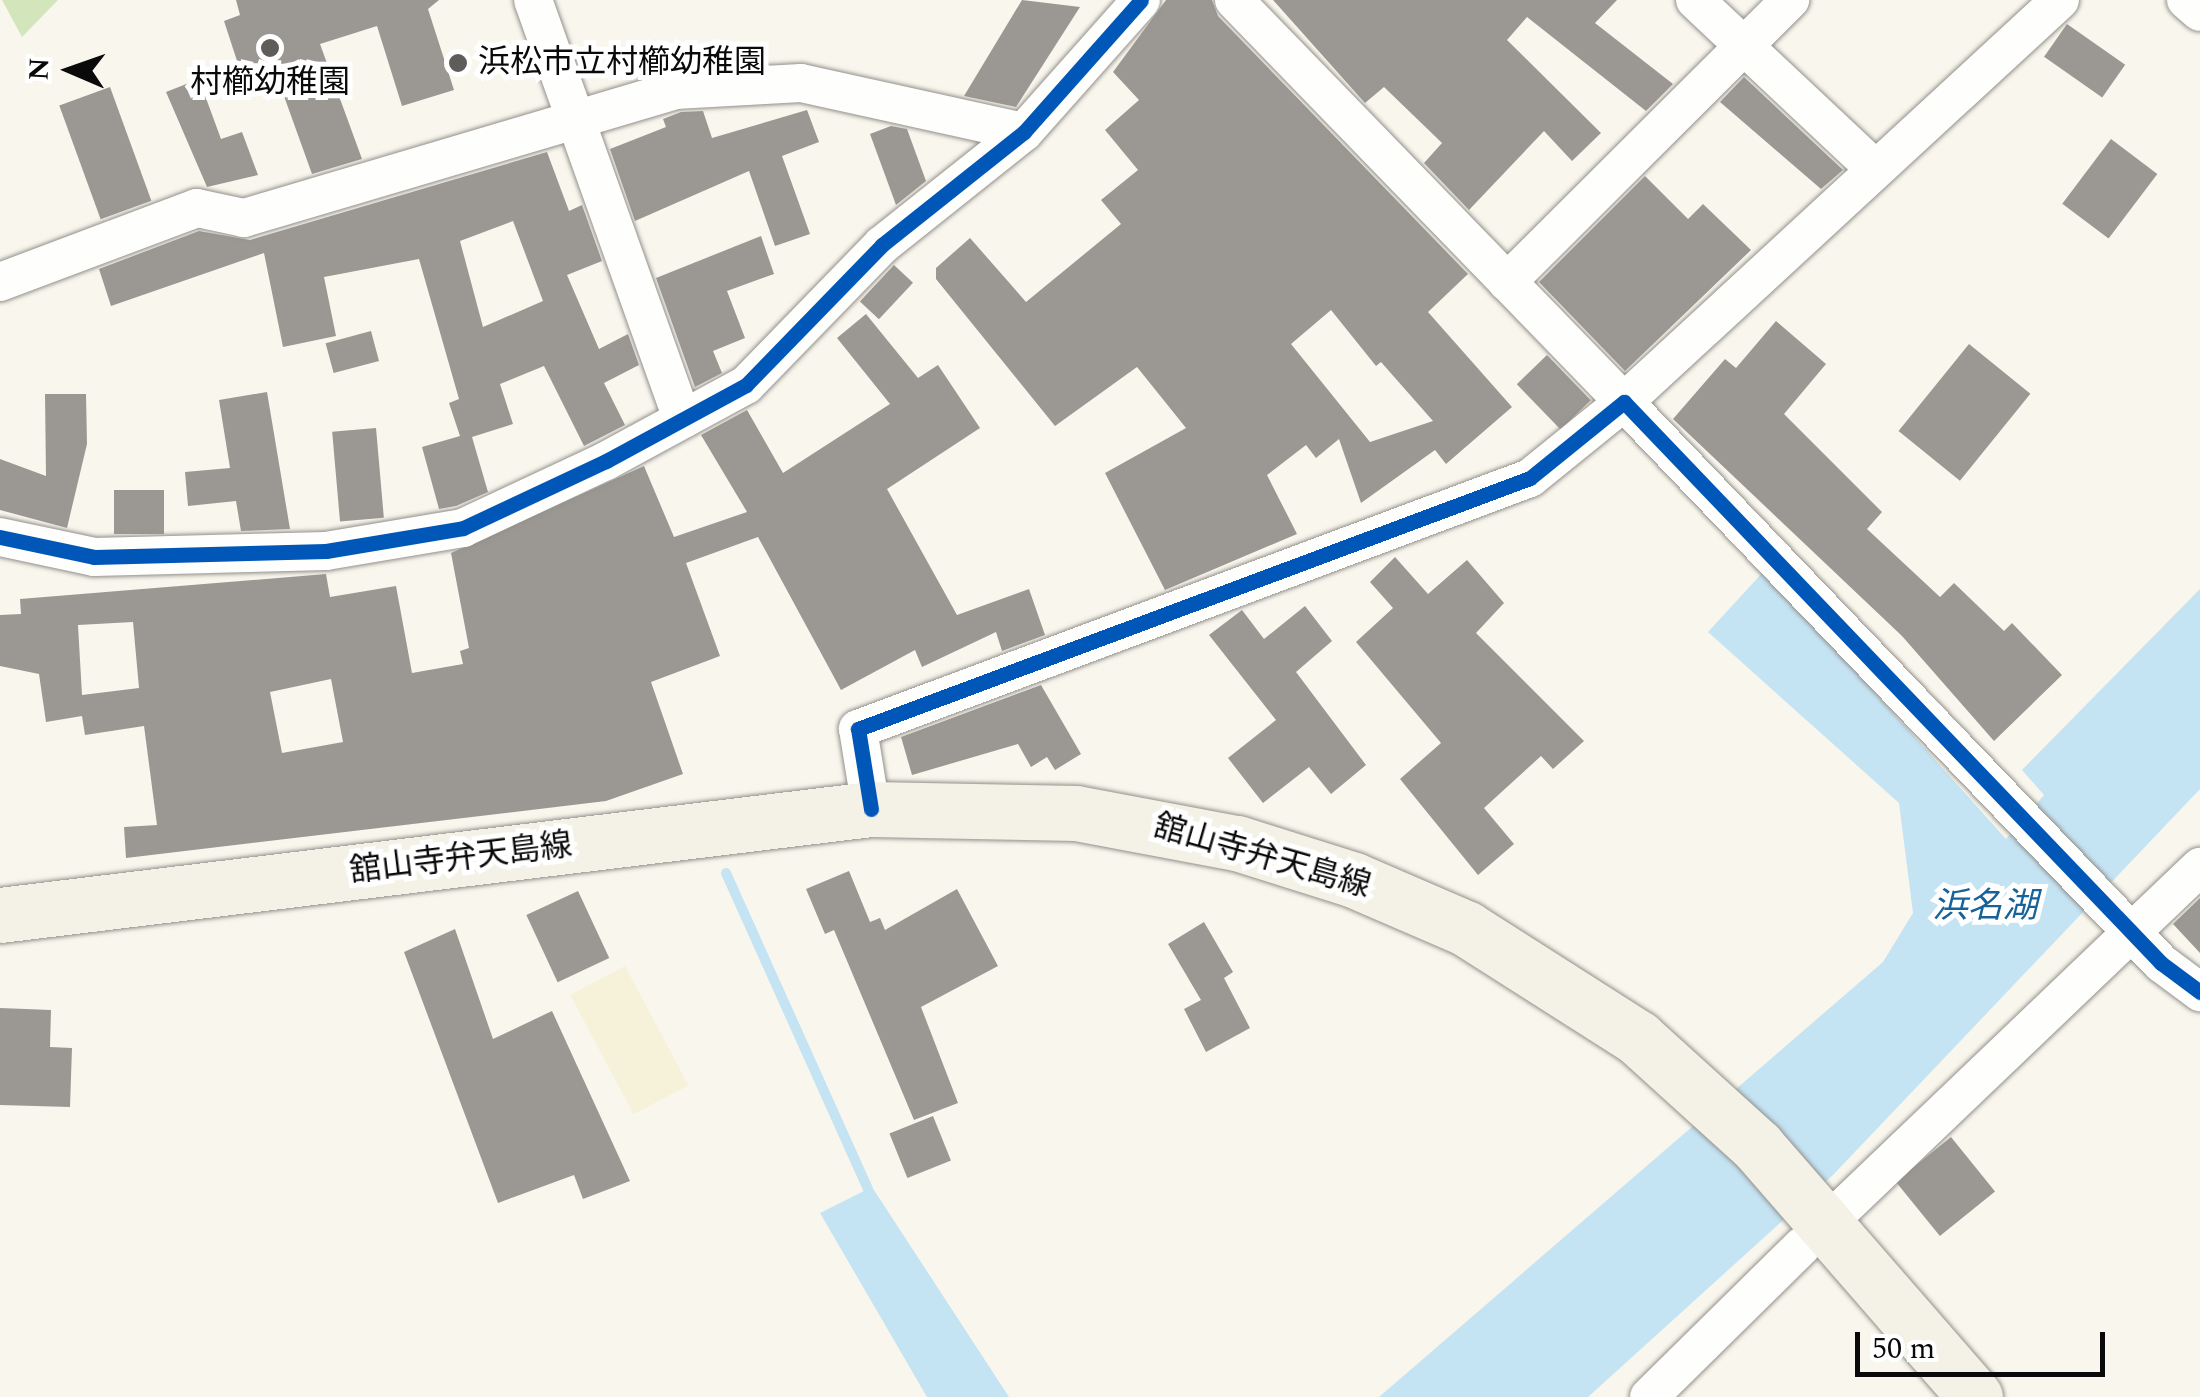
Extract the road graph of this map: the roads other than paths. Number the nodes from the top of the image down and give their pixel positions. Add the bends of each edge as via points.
1 (534, 0) edge
2 (1141, 0) edge
3 (1234, 0) edge
4 (1695, 0) edge
5 (1790, 0) edge
6 (2060, 0) edge
7 (2186, 0) edge
8 (2200, 12) edge
9 (1742, 48) junction
10 (570, 121) junction
11 (1024, 132) junction
12 (1874, 168) junction
13 (0, 282) edge
14 (1507, 282) junction
15 (1624, 402) junction
16 (682, 420) junction
17 (0, 537) edge
18 (870, 808) junction
19 (2200, 866) edge
20 (0, 915) edge
21 (2124, 924) junction
22 (2200, 992) edge
23 (1819, 1220) junction
24 (1649, 1397) edge
25 (1975, 1397) edge

1 - 10 street
2 - 11 street
3 - 14 street
4 - 9 street
5 - 9 street
6 - 12 street
7 - 8 street
9 - 12 street
9 - 14 street
10 - 11 street via 676,90 742,81 821,87
10 - 13 street via 244,218 197,208
10 - 16 street
11 - 16 street via 882,246 746,385
12 - 15 street
14 - 15 street
15 - 18 street via 1530,478 858,730
15 - 21 street
16 - 17 street via 463,528 198,560 94,557
18 - 20 main road, 舘山寺弁天島線
18 - 23 main road, 舘山寺弁天島線 via 1035,809 1197,833 1354,880 1504,948 1668,1064
19 - 21 street
21 - 22 street
21 - 23 street via 2058,1010
23 - 24 street
23 - 25 main road, 舘山寺弁天島線

